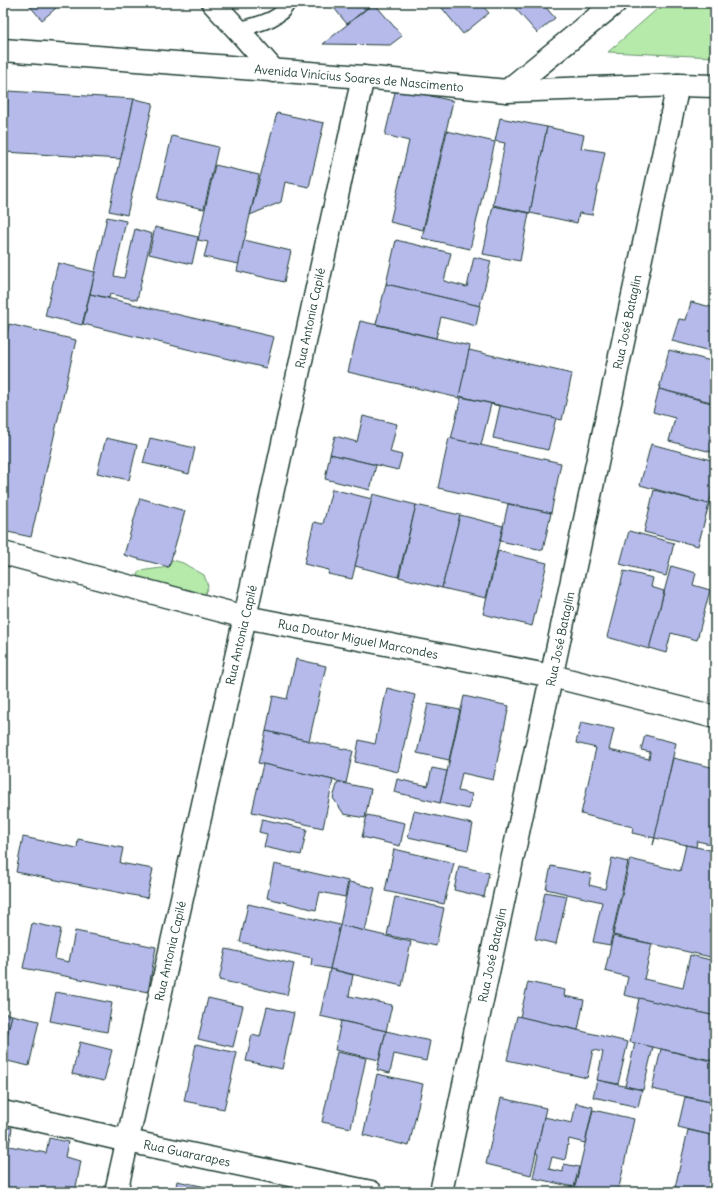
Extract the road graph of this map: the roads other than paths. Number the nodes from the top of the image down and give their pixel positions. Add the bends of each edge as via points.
1 (213, 3) edge
2 (288, 3) edge
3 (615, 3) edge
4 (238, 30) junction
5 (3, 50) edge
6 (274, 71) junction
7 (363, 77) junction
8 (678, 85) junction
9 (715, 86) edge
10 (507, 91) junction
11 (3, 553) edge
12 (245, 618) junction
13 (552, 676) junction
14 (715, 717) edge
15 (3, 1112) edge
16 (128, 1141) junction
17 (116, 1192) edge
18 (371, 1192) edge
19 (440, 1192) edge

1 - 4 street
2 - 4 lane via 286,9 272,20
3 - 10 street
4 - 6 street
5 - 6 street, Avenida Vinícius Soares de Nascimento
6 - 7 street, Avenida Vinícius Soares de Nascimento
7 - 10 street, Avenida Vinícius Soares de Nascimento
7 - 12 street, Rua Antonia Capilé
8 - 9 street, Avenida Vinícius Soares de Nascimento
8 - 10 street, Avenida Vinícius Soares de Nascimento
8 - 13 street, Rua José Bataglin
11 - 12 street, Rua Doutor Miguel Marcondes
12 - 13 street, Rua Doutor Miguel Marcondes
12 - 16 street, Rua Antonia Capilé
13 - 14 street, Rua Doutor Miguel Marcondes
13 - 19 street, Rua José Bataglin
15 - 16 street, Rua Guararapes
16 - 17 street, Rua Antonia Capilé
16 - 18 street, Rua Guararapes

